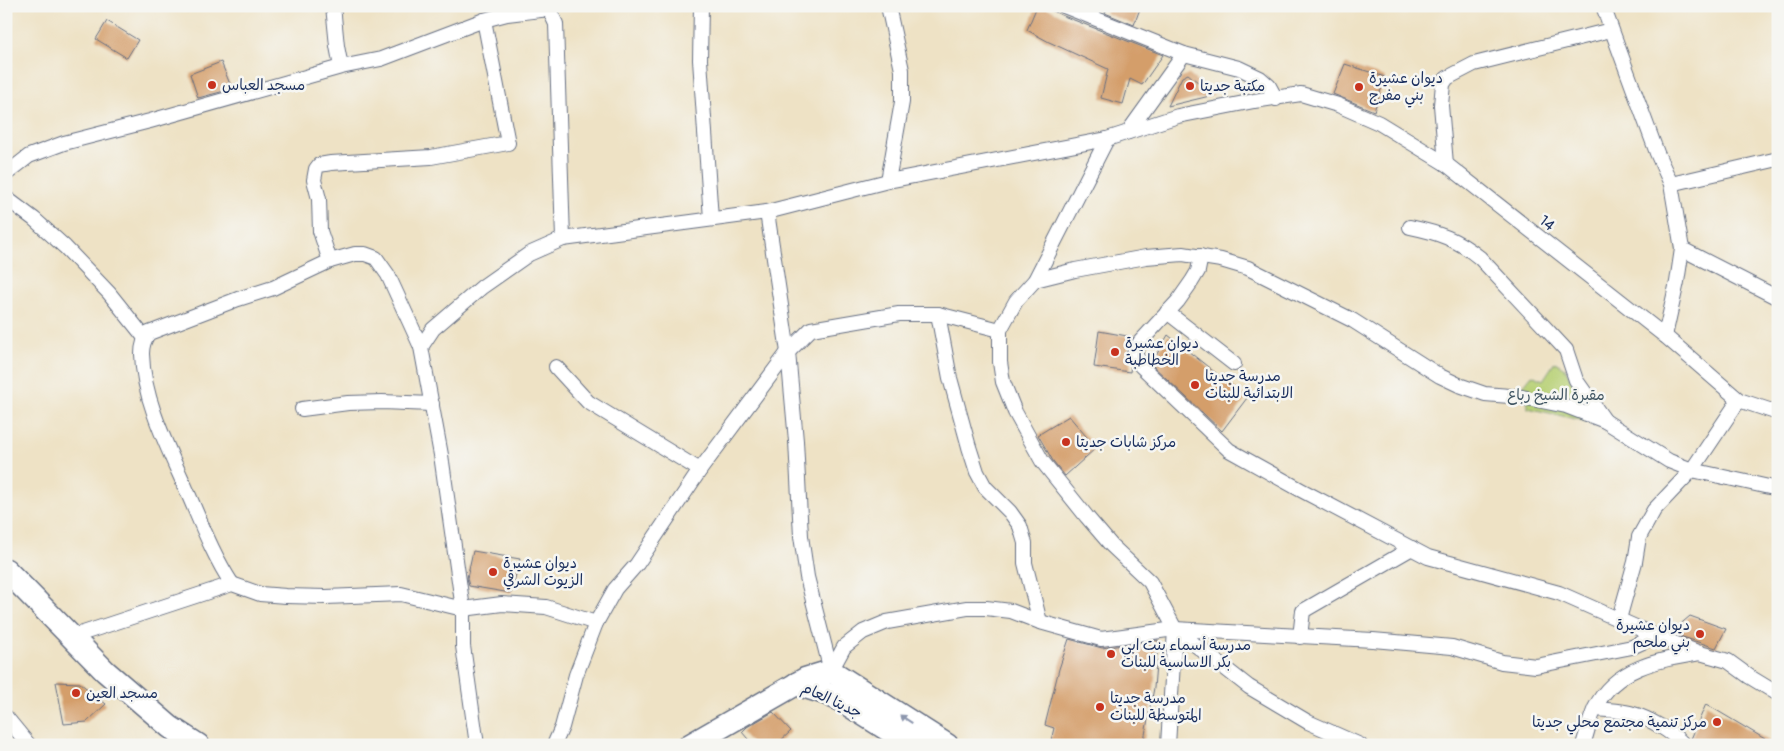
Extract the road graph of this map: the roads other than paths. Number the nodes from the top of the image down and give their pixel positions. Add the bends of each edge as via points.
1 (333, 6) edge
2 (701, 6) edge
3 (888, 6) edge
4 (1064, 6) edge
5 (1603, 6) edge
6 (551, 8) edge
7 (484, 20) junction
8 (1611, 30) junction
9 (1184, 54) junction
10 (341, 67) junction
11 (1276, 98) junction
12 (1128, 132) junction
13 (1107, 139) junction
14 (1778, 160) edge
15 (1446, 164) junction
16 (6, 174) edge
17 (888, 181) junction
18 (1671, 184) junction
19 (6, 198) edge
20 (767, 212) junction
21 (711, 219) junction
22 (1410, 227) dead end
23 (563, 239) junction
24 (1682, 249) junction
25 (1201, 256) junction
26 (330, 261) junction
27 (1035, 280) junction
28 (1778, 298) edge
29 (1167, 312) junction
30 (938, 314) junction
31 (1000, 330) junction
32 (1665, 336) junction
33 (145, 338) junction
34 (421, 347) junction
35 (788, 352) junction
36 (1234, 364) dead end
37 (556, 367) dead end
38 (1739, 400) junction
39 (432, 404) junction
40 (302, 409) dead end
41 (1778, 412) edge
42 (1605, 421) junction
43 (700, 470) junction
44 (1692, 470) junction
45 (1778, 489) edge
46 (1412, 548) junction
47 (6, 570) edge
48 (232, 584) junction
49 (463, 609) junction
50 (1619, 619) junction
51 (1040, 622) junction
52 (596, 623) junction
53 (1175, 629) junction
54 (1656, 636) junction
55 (1300, 637) junction
56 (71, 638) junction
57 (1700, 653) junction
58 (831, 670) junction
59 (796, 684) junction
60 (1778, 694) edge
61 (1595, 709) junction
62 (6, 717) edge
63 (30, 745) edge
64 (198, 745) edge
65 (477, 745) edge
66 (554, 745) edge
67 (690, 745) edge
68 (912, 745) edge
69 (947, 745) edge
70 (1168, 745) edge
71 (1360, 745) edge
72 (1583, 745) edge
73 (1684, 745) edge

1 - 10 street
2 - 21 street via 700,60
3 - 17 street via 902,70 902,102
4 - 9 street
5 - 8 street
6 - 7 street
6 - 23 street via 556,24
7 - 10 street via 381,59
7 - 26 street via 508,143 431,157 320,165 314,180 319,199 320,231
8 - 15 street via 1474,64 1447,78 1443,84 1441,105
8 - 18 street
9 - 11 street via 1240,68 1260,78
9 - 12 street
10 - 16 street via 64,143 29,156
11 - 12 street, 14 via 1178,116
11 - 15 street, 14 via 1301,94 1338,105 1379,123
12 - 13 street, 14
13 - 17 street, 14
13 - 27 street
14 - 18 street
15 - 32 street, 14
17 - 20 street, 14
18 - 24 street
19 - 33 street via 34,218 65,247 109,293
20 - 21 street, 14
20 - 35 street
21 - 23 street, 14
22 - 42 street via 1452,238 1480,258 1566,350 1576,380
23 - 34 street, 14 via 529,254 482,287 433,329
24 - 28 street
24 - 32 street
25 - 27 street via 1146,257
25 - 29 street via 1195,276
25 - 42 street via 1248,268 1352,320 1440,376 1466,387 1485,394 1566,406
26 - 33 street via 273,288 158,328
26 - 34 street via 355,254 376,258 388,276
27 - 31 street via 1016,301
29 - 36 street
29 - 46 street via 1137,348 1141,366 1229,450
30 - 31 street
30 - 35 street via 899,314 811,329
30 - 51 street via 968,447 985,487 1020,526 1025,543 1025,563
31 - 53 street via 1003,382 1030,441 1086,517 1150,582
32 - 38 street, 14
33 - 48 street via 143,366 163,436 211,547
34 - 39 street
35 - 43 street
35 - 58 street via 801,536 807,577
37 - 43 street via 588,402
38 - 41 street, 14
38 - 44 street
39 - 40 street via 348,403
39 - 49 street
42 - 44 street via 1669,461
43 - 52 street via 637,564 615,589
44 - 45 street
44 - 50 street via 1654,510 1639,537
46 - 50 street via 1428,557 1559,593
46 - 55 street via 1303,611
47 - 56 main road
48 - 49 street via 260,594 286,596 402,594
48 - 56 street
49 - 52 street via 502,604 546,607
49 - 65 street via 463,646
50 - 54 street
51 - 53 street via 1100,639
51 - 58 street via 1010,612 976,608 887,622 863,632 844,647
52 - 66 street
53 - 55 street
53 - 70 street
53 - 71 street via 1249,687 1308,722
54 - 55 street via 1632,647 1536,666 1502,662 1452,647
54 - 57 street
56 - 64 main road via 170,727
57 - 60 street via 1728,661
57 - 61 street via 1655,661 1620,677 1604,692
58 - 59 main road, جديتا العام
69 -> 58 main road, جديتا العام
59 - 67 main road
59 - 68 main road, جديتا العام via 842,701
61 - 72 street
61 - 73 street via 1630,713 1645,719
62 - 63 street

